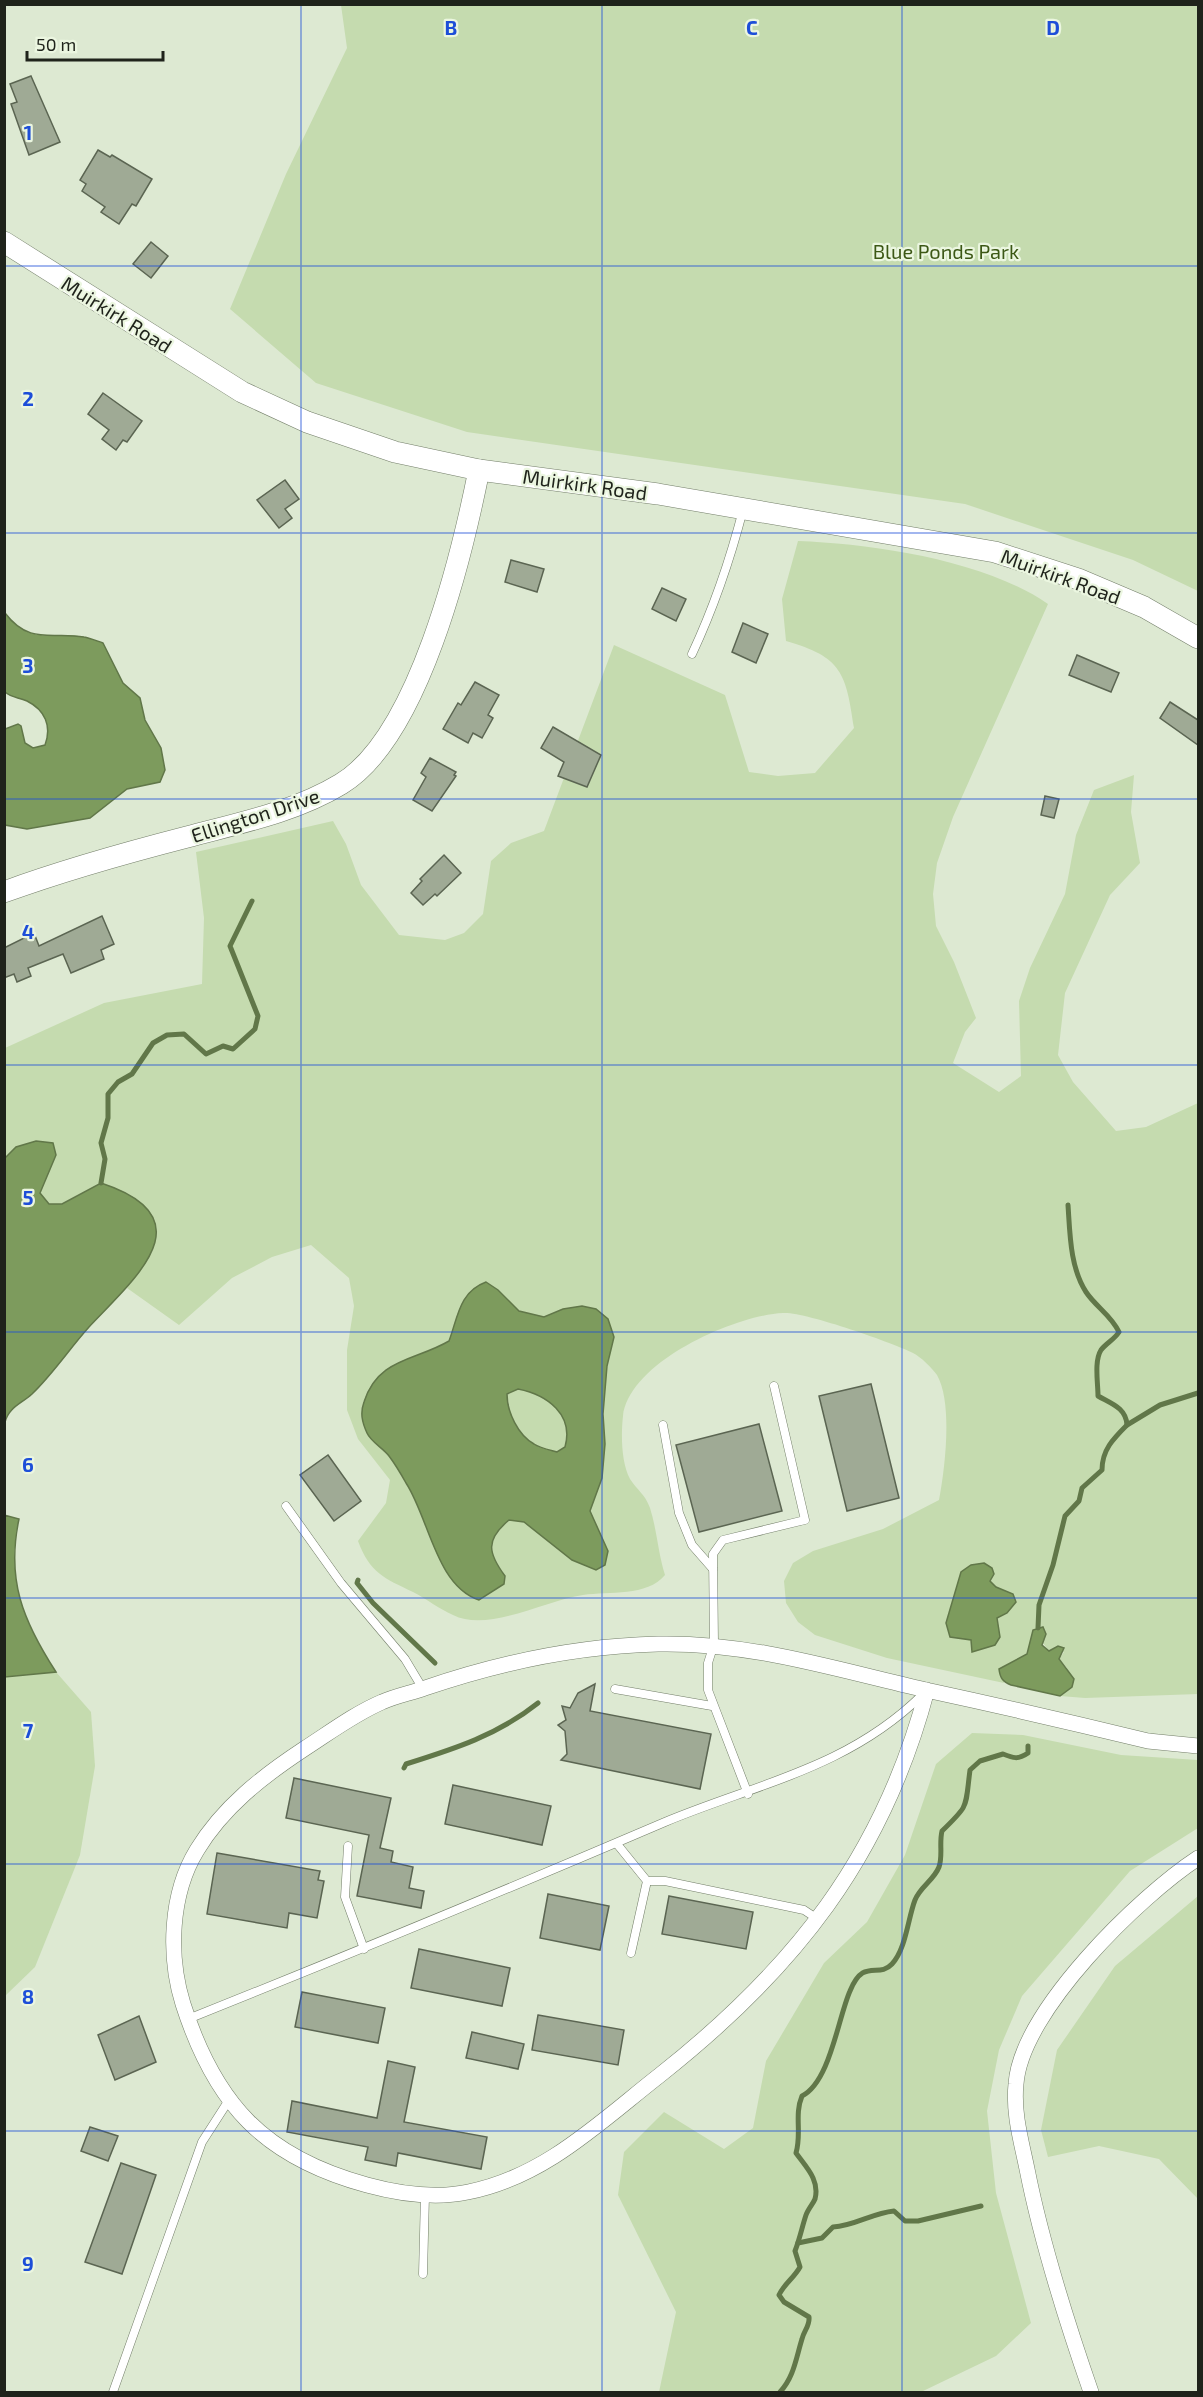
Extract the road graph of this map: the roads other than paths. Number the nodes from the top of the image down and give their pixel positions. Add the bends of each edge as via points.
1 (4, 242) edge
2 (478, 470) junction
3 (743, 508) junction
4 (1198, 638) edge
5 (692, 654) dead end
6 (4, 892) edge
7 (774, 1386) dead end
8 (663, 1425) dead end
9 (286, 1506) dead end
10 (713, 1569) junction
11 (714, 1644) junction
12 (423, 1689) junction
13 (615, 1689) dead end
14 (927, 1690) junction
15 (712, 1706) junction
16 (1198, 1746) edge
17 (747, 1794) junction
18 (617, 1844) junction
19 (348, 1846) dead end
20 (1198, 1858) edge
21 (647, 1881) junction
22 (819, 1920) junction
23 (364, 1949) junction
24 (631, 1953) dead end
25 (188, 2019) junction
26 (229, 2100) junction
27 (425, 2195) junction
28 (423, 2274) dead end
29 (113, 2392) edge
30 (1091, 2392) edge

1 - 2 main road, Muirkirk Road via 239,390 280,411 395,452
2 - 3 main road, Muirkirk Road
2 - 6 main road, Ellington Drive via 455,570 432,643 404,707 363,767 342,784 294,806 58,872
3 - 4 main road, Muirkirk Road via 995,552 1144,607
3 - 5 lane via 731,556
7 - 10 lane via 805,1520 723,1540 713,1554
8 - 10 lane via 679,1513 692,1545
9 - 12 lane via 341,1583 405,1659
10 - 11 lane
11 - 12 street via 614,1647 551,1654 488,1668
11 - 14 street via 782,1655
11 - 15 lane via 708,1662
12 - 25 street via 383,1702 268,1772 240,1798 194,1853 177,1908 173,1941 178,1988
13 - 15 lane
14 - 16 street via 1148,1741
14 - 17 lane via 890,1724 861,1743
14 - 22 street via 906,1759 868,1842
15 - 17 lane
17 - 18 lane via 668,1821
18 - 21 lane
18 - 23 lane
19 - 23 lane via 345,1897
20 - 30 street via 1148,1897 1084,1963 1038,2023 1018,2069 1016,2121 1034,2206
21 - 22 lane via 665,1881 804,1910
21 - 24 lane
22 - 27 street via 757,1989 684,2056 583,2138 519,2176 465,2193
23 - 25 lane
25 - 26 street via 209,2071
26 - 27 street via 265,2136 312,2167 373,2187
26 - 29 lane via 202,2142
27 - 28 lane

